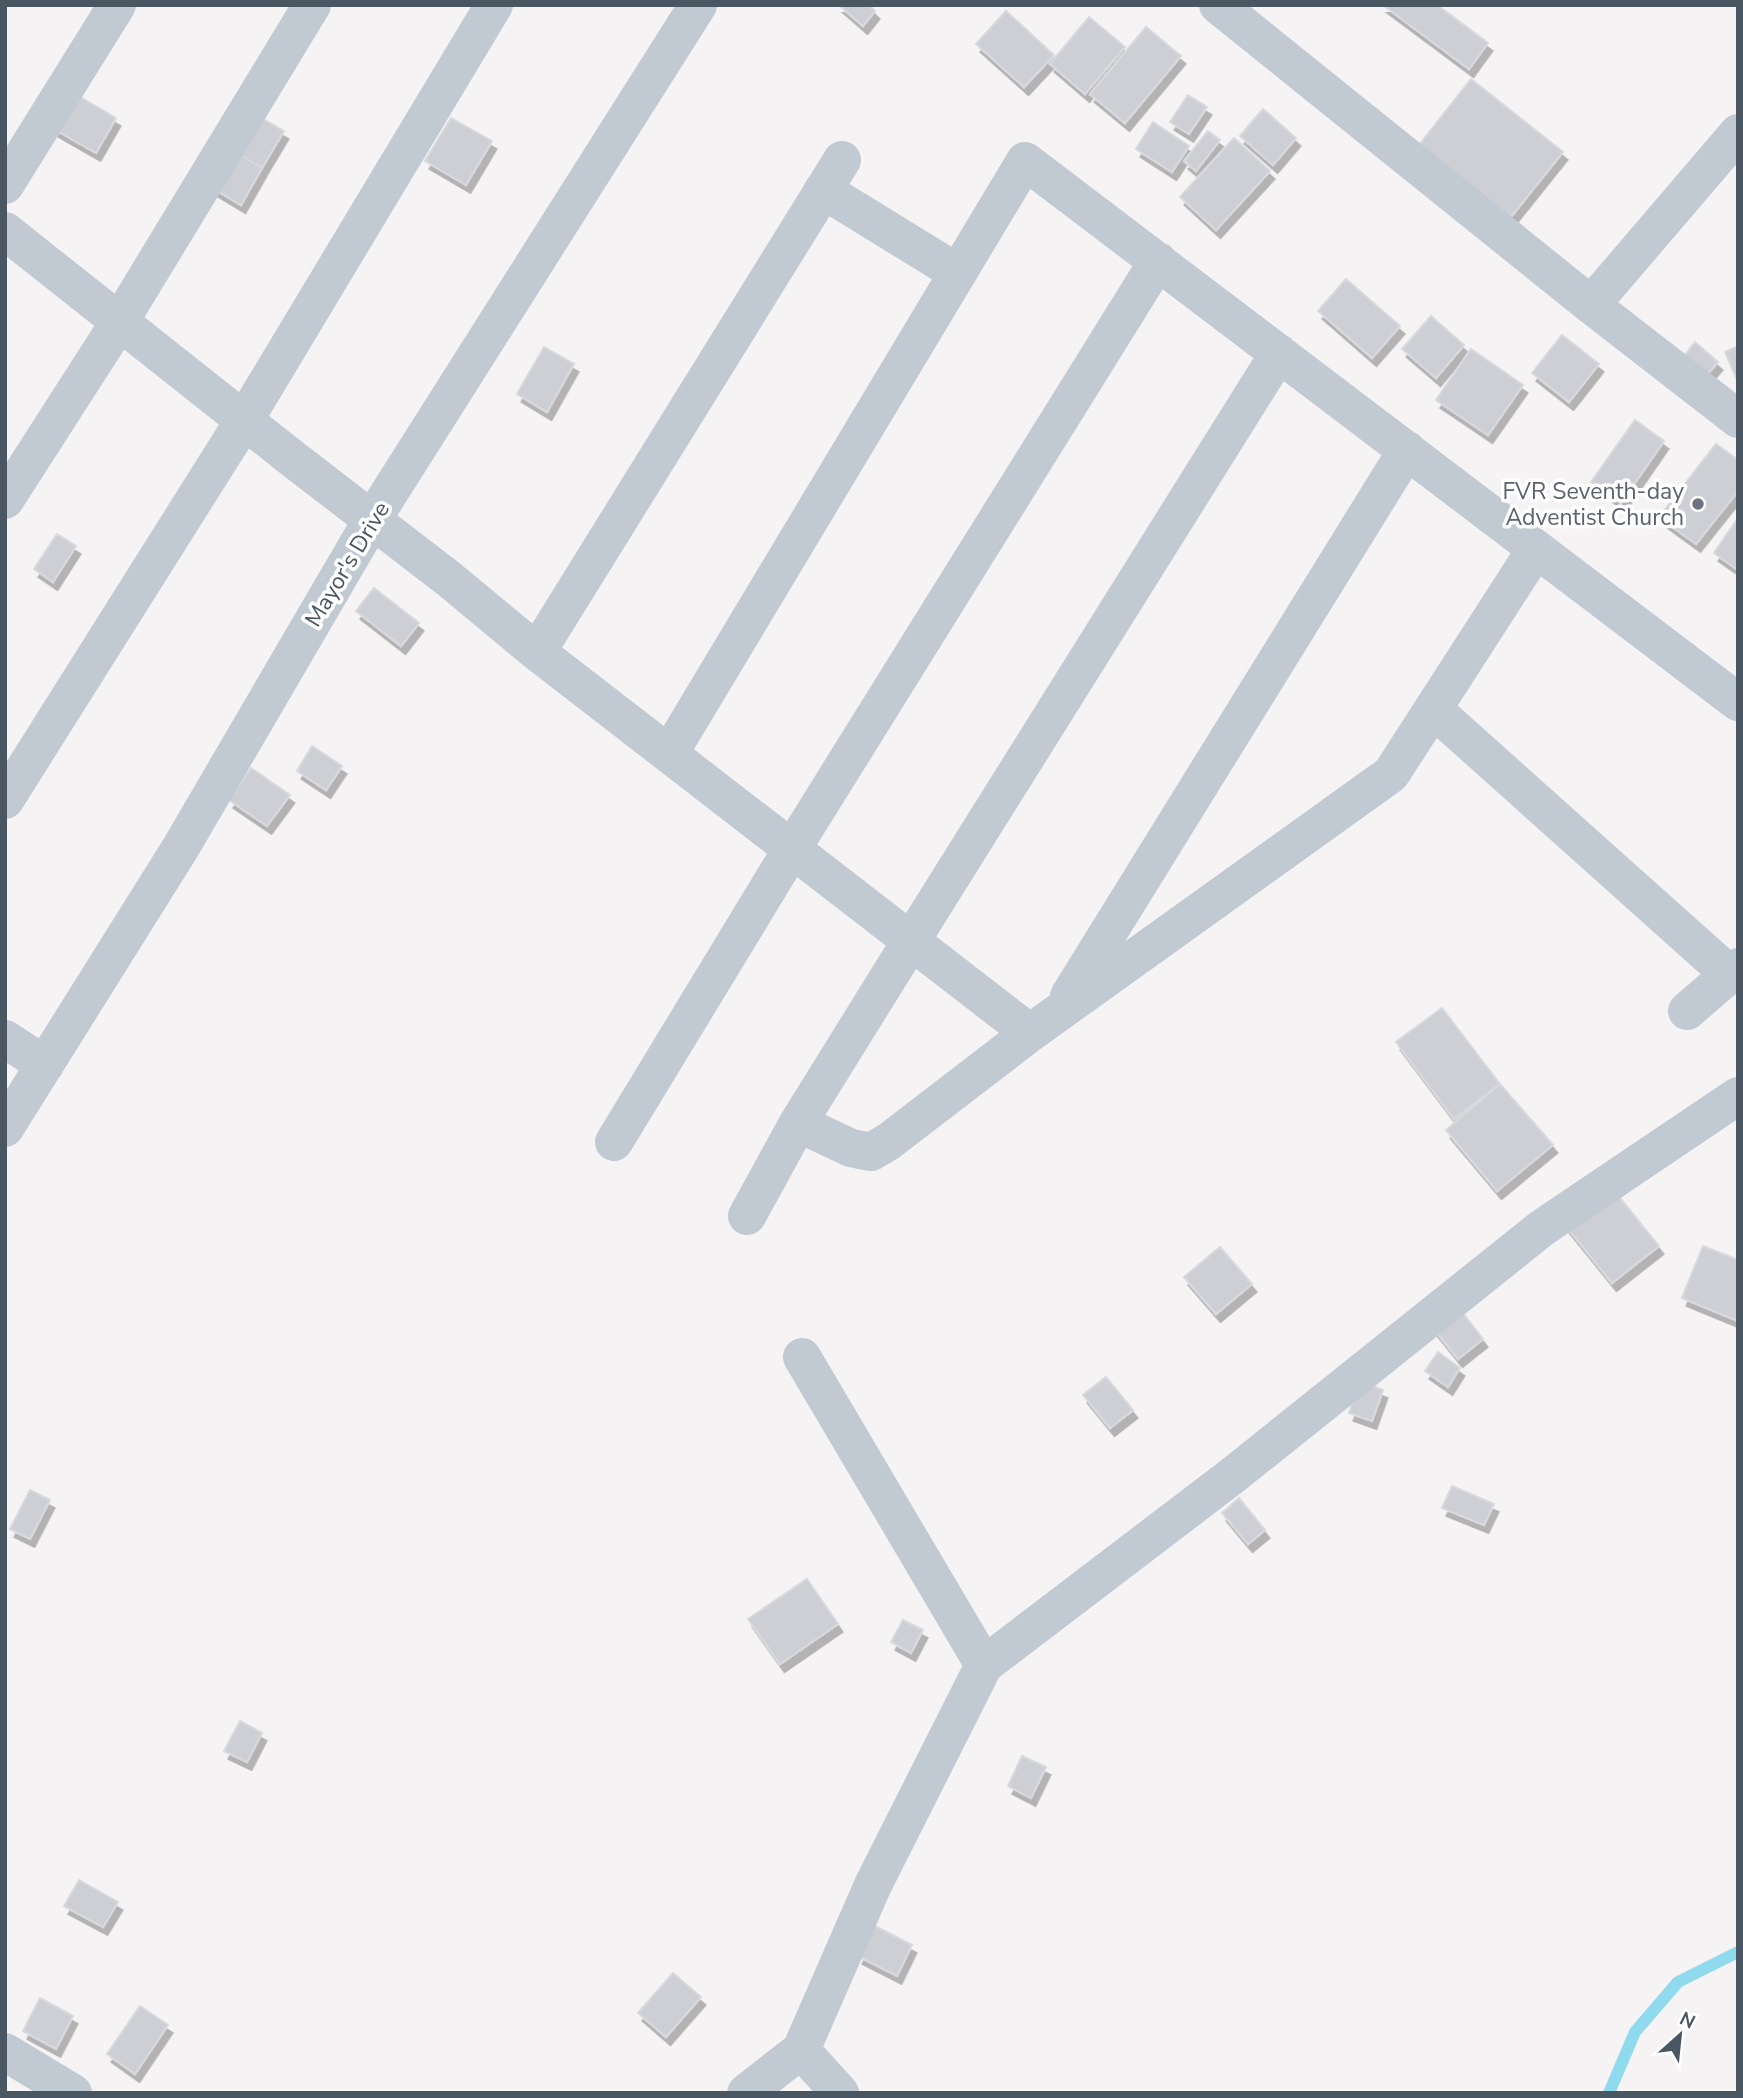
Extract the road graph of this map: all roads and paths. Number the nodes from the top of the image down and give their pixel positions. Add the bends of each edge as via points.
1 (117, 5) edge
2 (312, 5) edge
3 (494, 5) edge
4 (698, 5) edge
5 (1218, 5) edge
6 (1738, 133) edge
7 (5, 186) edge
8 (5, 232) edge
9 (1158, 261) junction
10 (958, 273) junction
11 (1591, 305) junction
12 (120, 321) junction
13 (1279, 353) junction
14 (245, 419) junction
15 (1738, 419) edge
16 (1407, 450) junction
17 (5, 500) edge
18 (373, 520) junction
19 (1536, 549) junction
20 (537, 652) junction
21 (1738, 702) edge
22 (1433, 709) junction
23 (669, 754) junction
24 (5, 800) edge
25 (792, 849) junction
26 (911, 941) junction
27 (1733, 970) edge
28 (1060, 1011) junction
29 (1687, 1011) dead end
30 (1030, 1033) junction
31 (5, 1039) edge
32 (45, 1065) junction
33 (1738, 1096) edge
34 (799, 1123) junction
35 (5, 1128) edge
36 (614, 1142) dead end
37 (747, 1216) dead end
38 (802, 1357) dead end
39 (984, 1665) junction
40 (801, 2050) junction
41 (5, 2052) edge
42 (32, 2082) edge
43 (73, 2093) edge
44 (746, 2093) edge
45 (839, 2093) edge

1 - 7 street
2 - 12 street
3 - 14 street
4 - 18 street, Mayor's Drive
5 - 11 street
6 - 11 street
8 - 12 street
9 - 10 street via 1026,161
9 - 13 street
9 - 25 street
10 - 20 street via 832,175
10 - 23 street
11 - 15 street
12 - 14 street
12 - 17 street
13 - 16 street
13 - 26 street
14 - 18 street
14 - 24 street
16 - 19 street
16 - 28 street
18 - 20 street
18 - 32 street, Mayor's Drive via 181,847
19 - 21 street
19 - 22 street
20 - 23 street
22 - 27 street
22 - 28 street via 1391,774
23 - 25 street
25 - 26 street
25 - 36 street
26 - 30 street
26 - 34 street
27 - 29 street
28 - 30 street
30 - 34 street via 871,1152 851,1148
31 - 32 street
32 - 35 street, Mayor's Drive
33 - 39 street via 1542,1228 1232,1476
34 - 37 street
38 - 39 street
39 - 40 street via 873,1885
40 - 44 street
40 - 45 street
41 - 42 street
42 - 43 street

